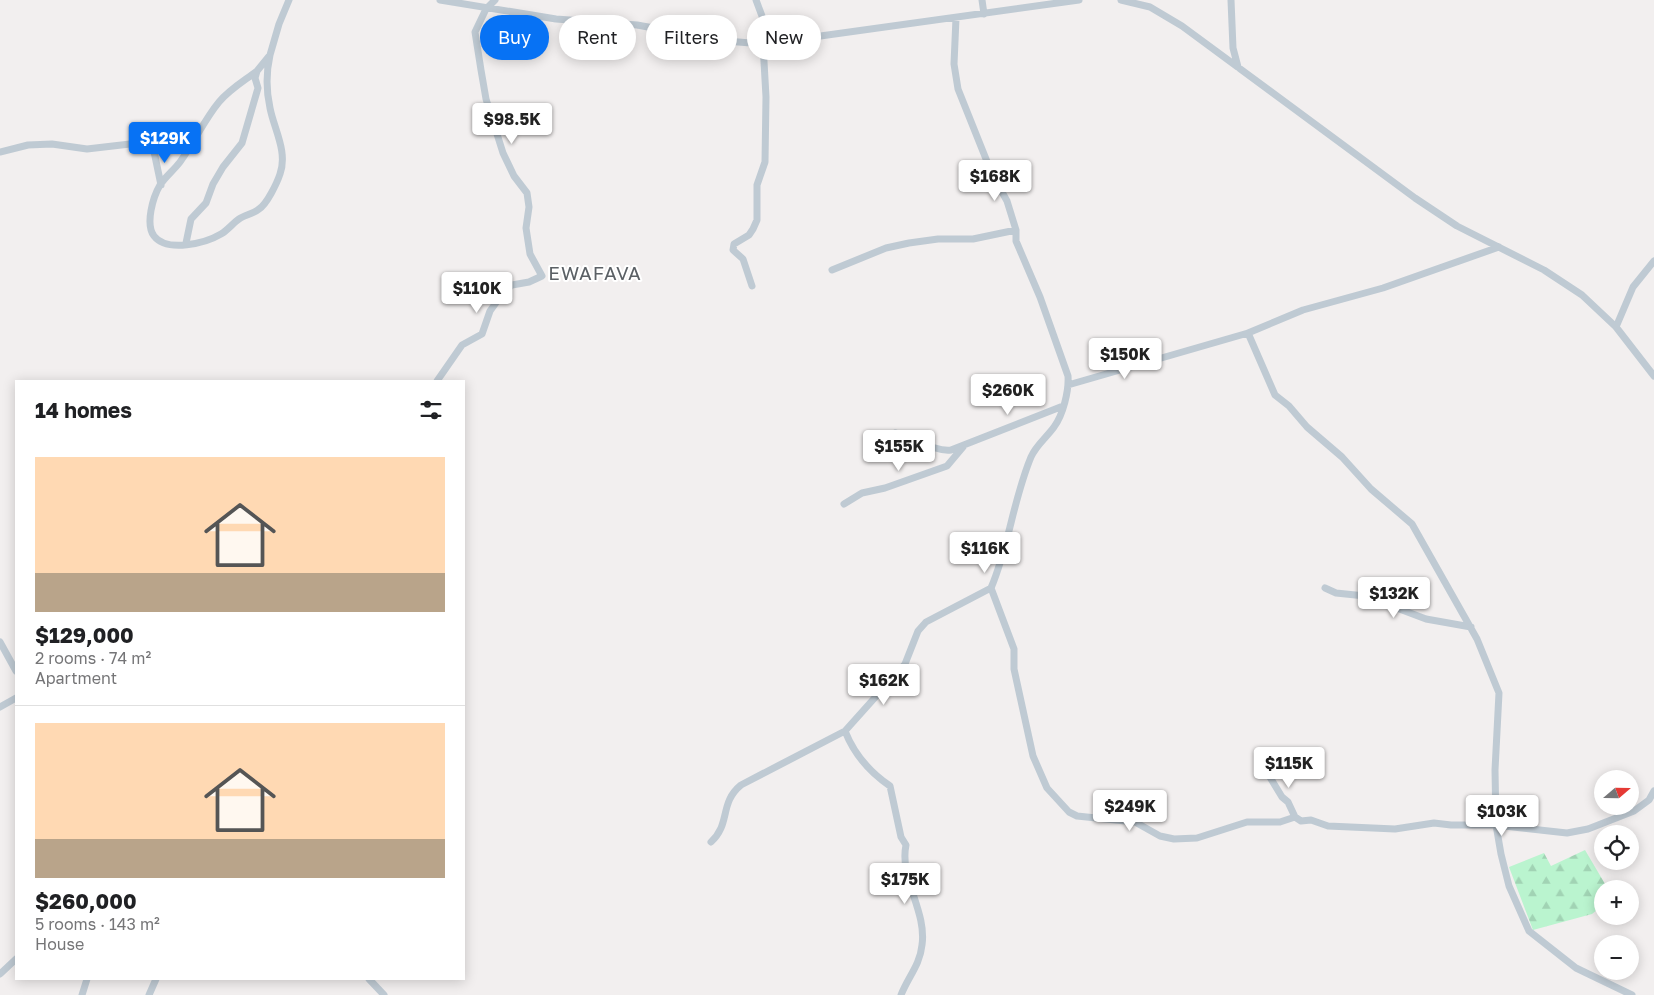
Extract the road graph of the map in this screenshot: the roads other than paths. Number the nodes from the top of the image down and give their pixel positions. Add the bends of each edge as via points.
1 (289, 0) edge
2 (440, 0) edge
3 (495, 0) edge
4 (756, 0) edge
5 (982, 0) edge
6 (1079, 0) edge
7 (1121, 0) edge
8 (1231, 0) edge
9 (486, 9) junction
10 (984, 14) junction
11 (762, 15) edge
12 (956, 18) junction
13 (821, 36) edge
14 (747, 43) edge
15 (270, 55) junction
16 (764, 60) edge
17 (1238, 68) junction
18 (257, 70) junction
19 (0, 152) edge
20 (160, 185) junction
21 (1016, 230) junction
22 (186, 244) junction
23 (1499, 248) junction
24 (1654, 262) edge
25 (832, 270) dead end
26 (752, 286) dead end
27 (1616, 327) junction
28 (1248, 332) junction
29 (1654, 376) edge
30 (438, 380) edge
31 (1068, 385) junction
32 (1062, 406) junction
33 (895, 433) dead end
34 (963, 447) junction
35 (844, 504) dead end
36 (991, 588) junction
37 (1325, 588) dead end
38 (1471, 627) junction
39 (0, 642) edge
40 (15, 669) edge
41 (15, 699) edge
42 (0, 707) edge
43 (844, 732) junction
44 (1265, 769) dead end
45 (1654, 791) edge
46 (1295, 817) junction
47 (1496, 824) junction
48 (712, 842) dead end
49 (15, 960) edge
50 (0, 974) edge
51 (87, 980) edge
52 (156, 980) edge
53 (370, 980) edge
54 (82, 995) edge
55 (149, 995) edge
56 (384, 995) edge
57 (901, 995) edge
58 (1632, 995) edge

1 - 15 street
2 - 9 street
3 - 9 street
4 - 11 street
5 - 10 street
6 - 10 street
7 - 17 street via 1150,8 1182,26
8 - 17 street via 1233,48
9 - 14 street via 556,19 637,25
9 - 30 street via 475,32 486,99 503,153 514,176 528,193 526,228 530,254 542,276 512,285 503,293 490,311 482,334 462,345
10 - 12 street
12 - 13 street
12 - 21 street via 954,64 958,89
15 - 18 street
15 - 22 street via 266,71 267,90 284,164 279,177 261,209 240,219 223,233
16 - 26 street via 765,162 757,185 757,220 749,235 734,244 733,250 743,259
17 - 23 street via 1415,198 1457,226
18 - 20 street via 219,102 180,162
18 - 22 street via 258,88 242,143 222,167 206,204 191,219
19 - 20 street via 28,145 87,148 130,144 146,139 152,142
20 - 22 street via 152,210 150,225 153,235 161,243
21 - 25 street via 973,239 909,243 886,248
21 - 31 street via 1016,241 1040,296 1068,376
23 - 27 street via 1544,270 1582,294
23 - 28 street via 1383,288 1303,310
24 - 27 street via 1633,287
27 - 29 street
28 - 31 street
28 - 38 street via 1275,395 1371,489 1412,524
31 - 32 street
32 - 34 street
32 - 36 street via 1056,426 1031,457 1012,510 1001,564
33 - 34 street via 943,451
34 - 35 street via 947,466 885,488 862,492
36 - 43 street via 926,622 918,631 905,664
36 - 46 street via 1014,650 1017,684 1032,756 1047,788 1069,812 1077,816 1135,822 1160,836 1174,839 1197,838 1247,822 1280,822
37 - 38 street via 1336,593 1365,596 1426,619
38 - 47 street via 1499,693 1495,742
39 - 40 street
41 - 42 street
43 - 48 street via 741,785 730,796 724,827
43 - 57 street via 862,760 890,786 900,837 906,845 907,870 923,938 918,963
44 - 46 street
45 - 47 street via 1634,811 1588,830 1566,833
46 - 47 street via 1328,826 1357,828 1395,829 1434,823 1451,826
47 - 58 street via 1509,886 1529,932 1576,968
49 - 50 street
51 - 54 street
52 - 55 street
53 - 56 street

